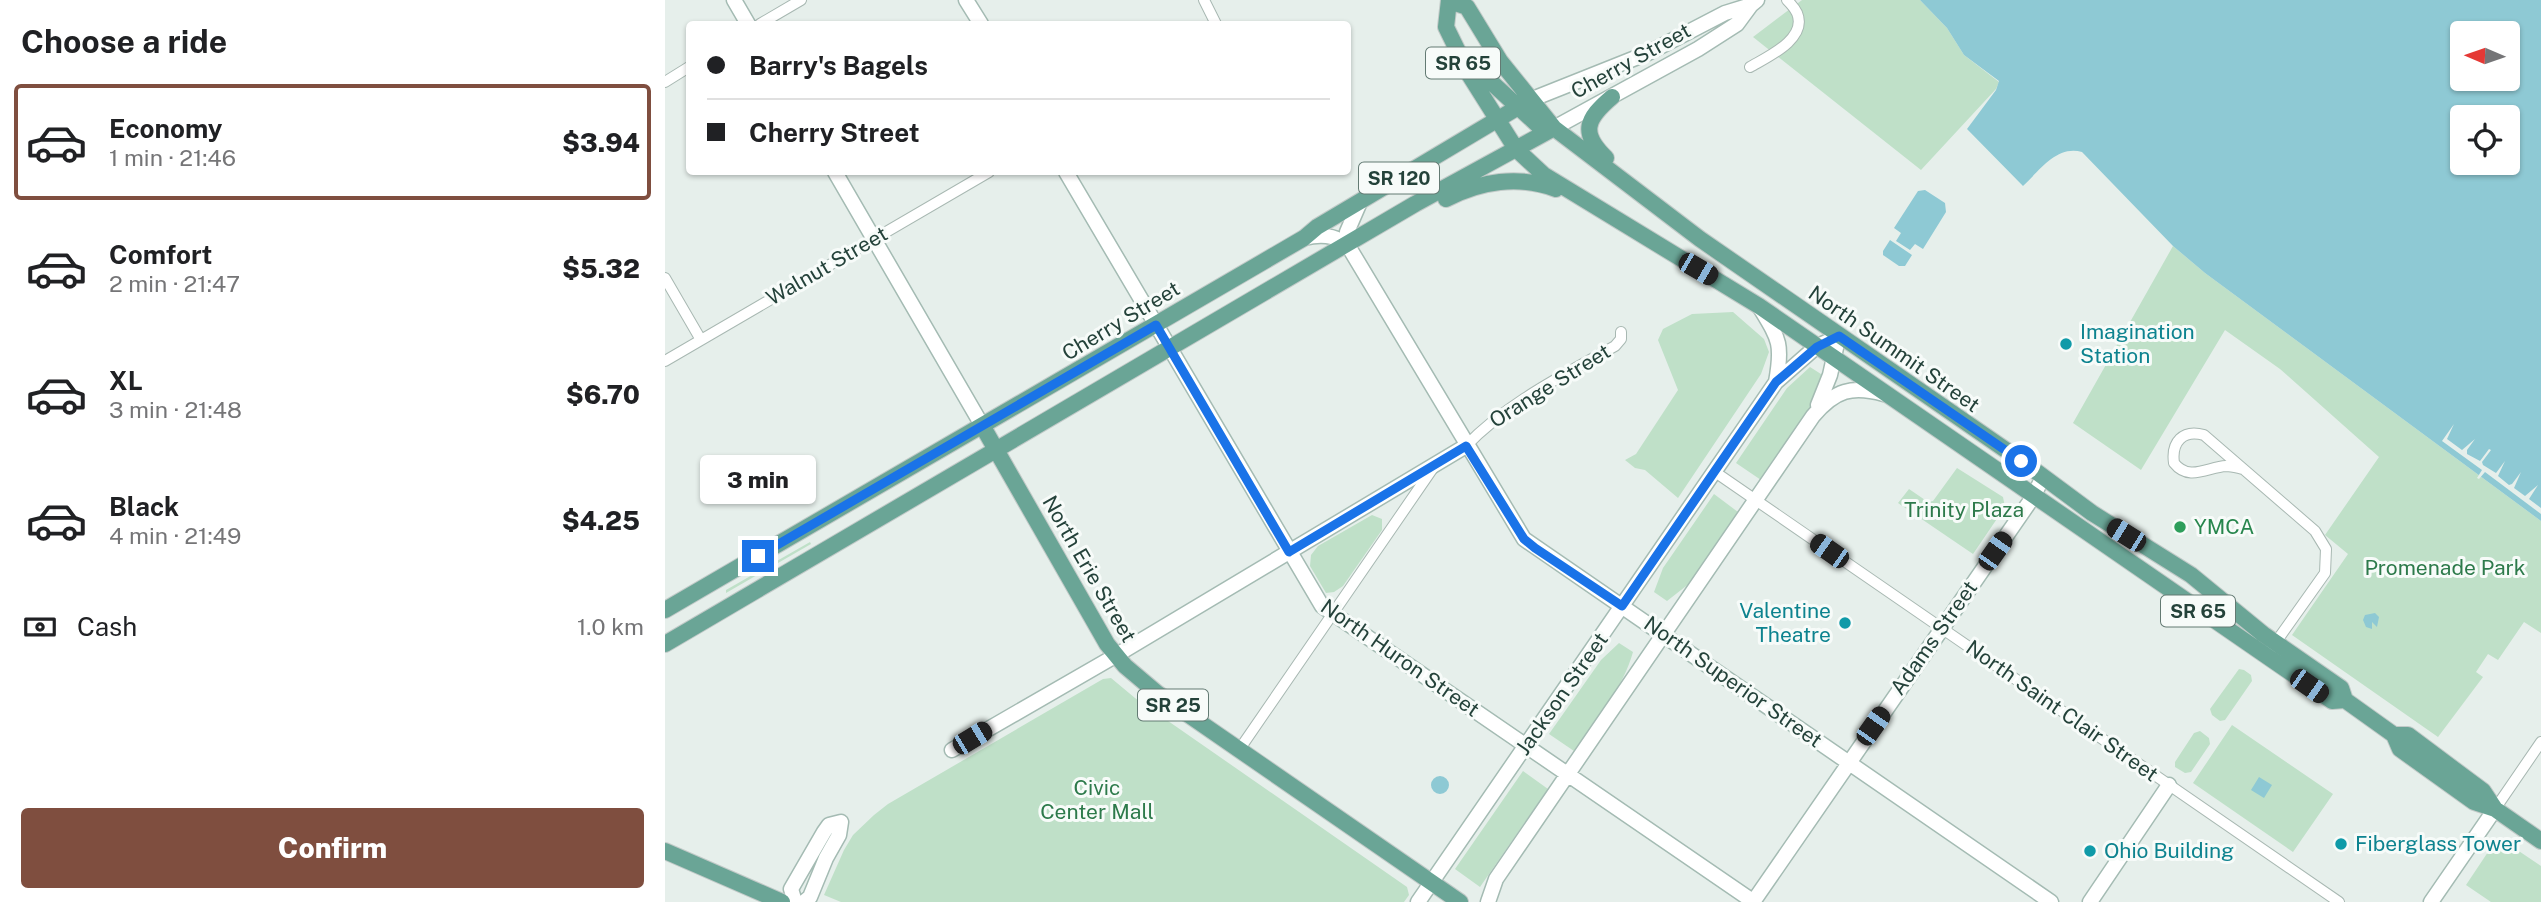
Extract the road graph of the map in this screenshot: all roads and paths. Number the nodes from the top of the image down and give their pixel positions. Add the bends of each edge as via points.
1 (734, 0) edge
2 (801, 0) edge
3 (966, 0) edge
4 (1204, 0) edge
5 (1787, 0) edge
6 (1449, 1) edge
7 (1754, 2) edge
8 (746, 21) edge
9 (765, 21) edge
10 (979, 21) edge
11 (1214, 21) edge
12 (1454, 44) junction
13 (1750, 67) dead end
14 (686, 69) edge
15 (665, 82) edge
16 (1612, 97) junction
17 (1524, 104) junction
18 (1496, 121) junction
19 (1553, 128) junction
20 (1516, 149) junction
21 (837, 175) edge
22 (984, 175) edge
23 (1068, 175) edge
24 (1630, 186) junction
25 (1360, 202) junction
26 (1591, 202) junction
27 (1396, 217) junction
28 (875, 238) junction
29 (1304, 238) junction
30 (1347, 244) junction
31 (665, 278) edge
32 (1759, 306) junction
33 (1156, 325) junction
34 (1621, 332) dead end
35 (1839, 336) junction
36 (701, 340) junction
37 (1817, 347) junction
38 (1169, 348) junction
39 (1834, 359) junction
40 (665, 361) edge
41 (1776, 382) junction
42 (1885, 395) junction
43 (1813, 415) junction
44 (983, 427) junction
45 (1466, 446) junction
46 (996, 450) junction
47 (1434, 466) junction
48 (2243, 469) junction
49 (1715, 472) junction
50 (2043, 477) junction
51 (2033, 497) junction
52 (1755, 500) junction
53 (2148, 549) junction
54 (1289, 552) junction
55 (2139, 570) junction
56 (2225, 603) junction
57 (1622, 606) junction
58 (665, 610) edge
59 (1333, 614) junction
60 (2213, 621) junction
61 (1942, 628) junction
62 (1663, 635) junction
63 (665, 644) edge
64 (2271, 649) junction
65 (1115, 656) junction
66 (2541, 742) edge
67 (1527, 745) junction
68 (952, 750) dead end
69 (1239, 750) junction
70 (1849, 762) junction
71 (1568, 774) junction
72 (2169, 785) junction
73 (2495, 809) junction
74 (2541, 841) edge
75 (665, 851) edge
76 (1432, 883) junction
77 (782, 902) edge
78 (795, 902) edge
79 (804, 902) edge
80 (1418, 902) edge
81 (1460, 902) edge
82 (1488, 902) edge
83 (1753, 902) edge
84 (2051, 902) edge
85 (2090, 902) edge
86 (2339, 902) edge
87 (2431, 902) edge

1 - 8 street
2 - 9 street
3 - 10 street
4 - 11 street
5 - 13 street via 1797,13 1798,26 1792,38
6 - 12 main road, North Summit Street / SR 65 via 1446,27
6 - 17 main road, North Summit Street / SR 65 via 1467,7
7 - 16 street, Cherry Street via 1737,24
7 - 17 street, Cherry Street via 1648,53
12 - 17 main road
12 - 18 main road, North Summit Street / SR 65
14 - 15 street
16 - 19 street, Cherry Street
16 - 24 main road via 1594,115 1589,137
17 - 18 main road, Cherry Street / SR 120
17 - 19 main road, North Summit Street / SR 65
18 - 20 main road, North Summit Street / SR 65
18 - 25 main road, Cherry Street / SR 120
19 - 20 main road, Cherry Street / SR 120
19 - 24 main road, North Summit Street / SR 65
20 - 26 main road, North Summit Street / SR 65 via 1544,175
20 - 27 main road, Cherry Street / SR 120
21 - 28 street, North Erie Street
22 - 28 street, Walnut Street
23 - 33 street, North Huron Street
24 - 35 main road, North Summit Street / SR 65
25 - 29 main road, Cherry Street / SR 120
25 - 30 street via 1347,232
26 - 27 main road via 1536,183 1499,182 1461,191 1418,213
26 - 32 main road, North Summit Street / SR 65
27 - 30 main road, Cherry Street / SR 120
28 - 36 street, Walnut Street
28 - 44 street, North Erie Street
29 - 30 street via 1328,236
29 - 33 main road, Cherry Street / SR 120
30 - 38 main road, Cherry Street / SR 120
30 - 45 street, North Superior Street
31 - 36 street
32 - 37 main road, North Summit Street / SR 65
32 - 41 street, Jackson Street via 1778,338
33 - 38 street, North Huron Street
33 - 44 main road, Cherry Street / SR 120
34 - 45 street, Orange Street via 1615,346 1511,408
35 - 37 street, Jackson Street
35 - 39 street
35 - 50 main road, North Summit Street / SR 65
36 - 40 street, Walnut Street
37 - 39 main road, North Summit Street / SR 65
37 - 41 street, Jackson Street
38 - 46 main road, Cherry Street / SR 120
38 - 54 street, North Huron Street
39 - 42 main road, North Summit Street / SR 65
39 - 43 street
41 - 49 street, Jackson Street
42 - 43 street via 1867,389 1844,392 1832,396
42 - 51 main road, North Summit Street / SR 65
43 - 52 street
44 - 46 main road, North Erie Street / SR 25
44 - 58 main road, Cherry Street
45 - 47 street, Orange Street
45 - 57 street, North Superior Street via 1524,539
46 - 63 main road, Cherry Street / SR 120
46 - 65 main road, North Erie Street / SR 25
47 - 54 street, Orange Street
47 - 59 street
48 - 48 street via 2204,435 2187,433 2175,445 2174,463 2185,472 2227,466
48 - 64 street via 2315,531 2327,555 2325,573
49 - 52 street, North Saint Clair Street
49 - 57 street, Jackson Street
50 - 51 street, Adams Street
50 - 53 main road, North Summit Street / SR 65
51 - 55 main road, North Summit Street / SR 65
51 - 61 street, Adams Street
52 - 61 street, North Saint Clair Street
52 - 62 street
53 - 55 main road via 2137,556
53 - 56 main road, North Summit Street / SR 65
54 - 59 street, North Huron Street via 1317,601
54 - 65 street, Orange Street
55 - 60 main road, North Summit Street / SR 65
56 - 60 main road via 2223,616
56 - 64 main road, North Summit Street / SR 65
57 - 62 street, North Superior Street
57 - 67 street, Jackson Street
59 - 67 street, North Huron Street
59 - 69 street
60 - 64 main road, North Summit Street / SR 65
61 - 70 street, Adams Street
61 - 72 street, North Saint Clair Street
62 - 70 street, North Superior Street
62 - 71 street
64 - 73 main road, North Summit Street / SR 65 via 2332,701 2345,700 2394,735 2400,749 2474,802
65 - 68 street, Orange Street
65 - 69 main road, North Erie Street / SR 25 via 1137,678
66 - 73 street
67 - 71 street, North Huron Street
67 - 76 street, Jackson Street
69 - 76 main road, North Erie Street / SR 25
70 - 83 street, Adams Street
70 - 84 street, North Superior Street
71 - 82 street via 1496,879
71 - 83 street, North Huron Street
72 - 85 street
72 - 86 street, North Saint Clair Street
73 - 74 main road, North Summit Street / SR 65
73 - 87 street
75 - 77 main road
76 - 80 street, Jackson Street
76 - 81 main road, North Erie Street / SR 25
78 - 79 street via 791,890 813,848 829,825 841,822 839,835

